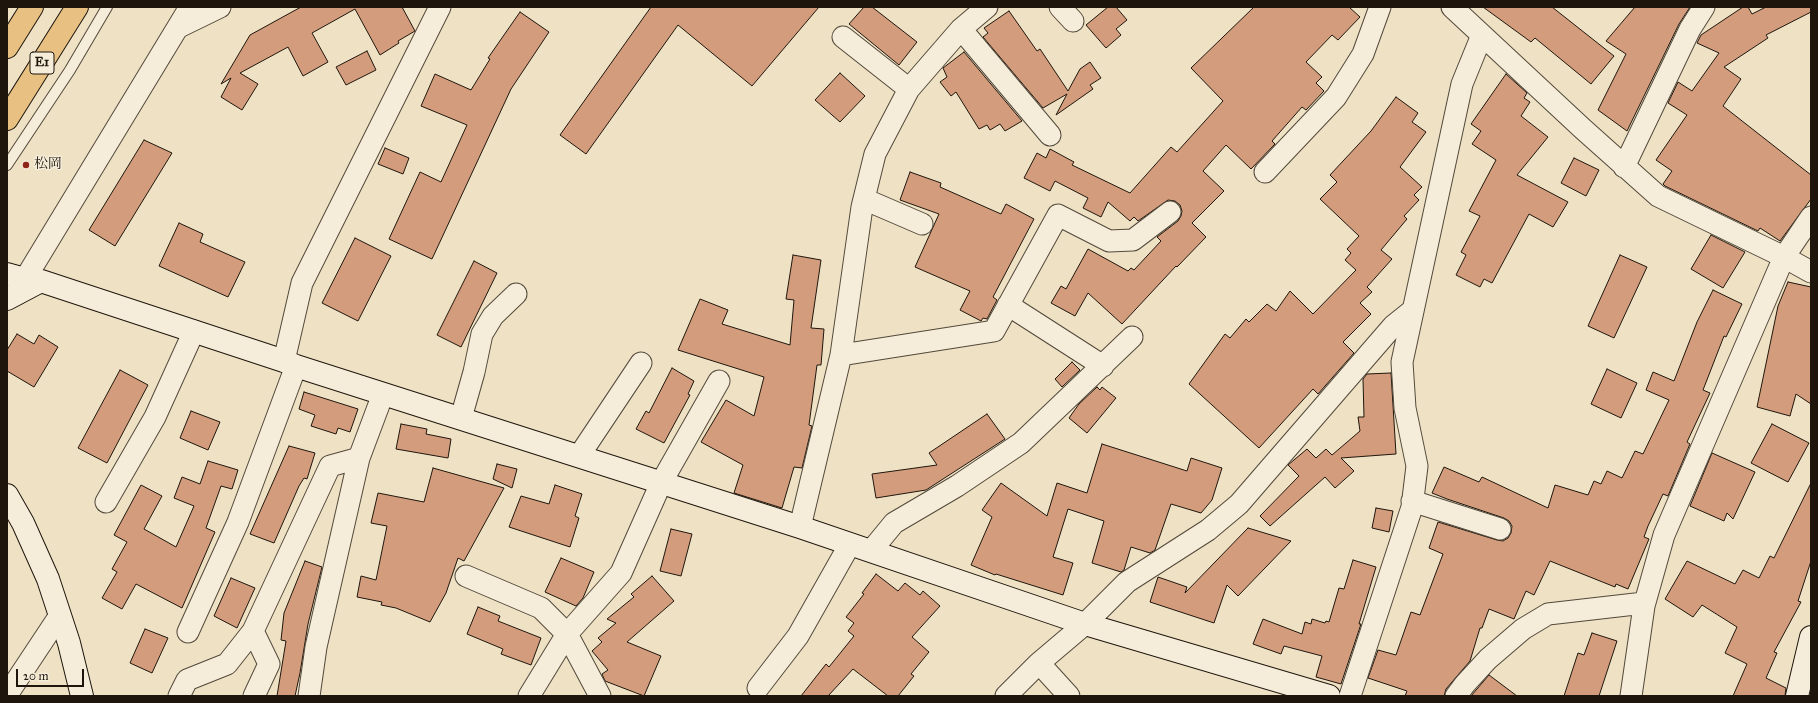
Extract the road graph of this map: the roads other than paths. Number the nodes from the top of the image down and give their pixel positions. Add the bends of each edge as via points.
1 (32, 7) edge
2 (77, 7) edge
3 (107, 7) edge
4 (190, 7) edge
5 (220, 7) edge
6 (440, 7) edge
7 (987, 7) edge
8 (1380, 7) edge
9 (1452, 7) edge
10 (1704, 7) edge
11 (179, 27) junction
12 (961, 29) junction
13 (1482, 36) junction
14 (843, 37) dead end
15 (7, 47) edge
16 (909, 89) junction
17 (7, 119) edge
18 (1050, 135) dead end
19 (7, 165) edge
20 (1624, 167) junction
21 (1265, 172) dead end
22 (864, 199) junction
23 (1170, 212) dead end
24 (1811, 217) edge
25 (922, 224) dead end
26 (1784, 257) junction
27 (1811, 272) edge
28 (24, 278) edge
29 (516, 294) dead end
30 (7, 299) edge
31 (1008, 305) junction
32 (1413, 310) junction
33 (194, 331) junction
34 (1132, 337) dead end
35 (841, 356) junction
36 (641, 363) dead end
37 (290, 364) junction
38 (1103, 366) junction
39 (719, 381) dead end
40 (384, 394) junction
41 (461, 418) junction
42 (579, 456) junction
43 (359, 458) junction
44 (661, 483) junction
45 (7, 495) edge
46 (1412, 501) junction
47 (106, 502) dead end
48 (800, 527) junction
49 (1500, 529) dead end
50 (850, 544) junction
51 (871, 551) junction
52 (466, 576) dead end
53 (1644, 604) junction
54 (60, 615) junction
55 (1085, 624) junction
56 (253, 631) junction
57 (188, 632) dead end
58 (567, 634) junction
59 (1811, 637) edge
60 (1039, 663) junction
61 (758, 688) dead end
62 (7, 695) edge
63 (82, 696) edge
64 (179, 696) edge
65 (254, 696) edge
66 (309, 696) edge
67 (529, 696) edge
68 (600, 696) edge
69 (1006, 696) edge
70 (1069, 696) edge
71 (1329, 696) edge
72 (1350, 696) edge
73 (1456, 696) edge
74 (1631, 696) edge
75 (1797, 696) edge

1 - 15 highway
2 - 17 highway, E1
3 - 19 lane via 70,70
4 - 11 street
5 - 11 street
6 - 37 street via 302,283
7 - 12 street
8 - 21 street via 1362,54 1336,97
9 - 13 street
10 - 20 street via 1690,29
11 - 28 street
12 - 16 street
12 - 18 street
13 - 20 street
13 - 32 street via 1462,84
14 - 16 street
16 - 22 street via 875,154
20 - 26 street via 1658,196
22 - 25 street
22 - 35 street
23 - 31 street via 1133,240 1109,241 1058,215
24 - 26 street
26 - 27 street
26 - 53 street via 1664,535
28 - 30 street
28 - 33 street
29 - 41 street via 493,316 482,334
31 - 35 street via 994,331
31 - 38 street
32 - 46 street via 1402,362 1405,408 1417,466
32 - 55 street via 1393,326 1239,504 1208,530 1128,582
33 - 37 street
33 - 47 street via 154,416
34 - 38 street
35 - 48 street
36 - 42 street
37 - 40 street
37 - 57 street via 238,522
38 - 51 street via 1021,443 957,486 894,523
39 - 44 street
40 - 41 street
40 - 43 street
41 - 42 street
42 - 44 street
43 - 56 street via 330,466
43 - 66 street via 316,647
44 - 48 street
44 - 58 street via 621,573
45 - 54 street via 48,578
46 - 49 street
46 - 72 street
48 - 50 street
50 - 51 street
50 - 61 street via 798,636
51 - 55 street
52 - 58 street via 541,608
53 - 73 street via 1548,614 1523,629 1488,659
53 - 74 street
54 - 62 street
54 - 63 street
55 - 60 street
55 - 71 street
56 - 64 street via 227,664 187,680
56 - 65 street via 269,664
58 - 67 street
58 - 68 street
59 - 75 street
60 - 69 street
60 - 70 street

